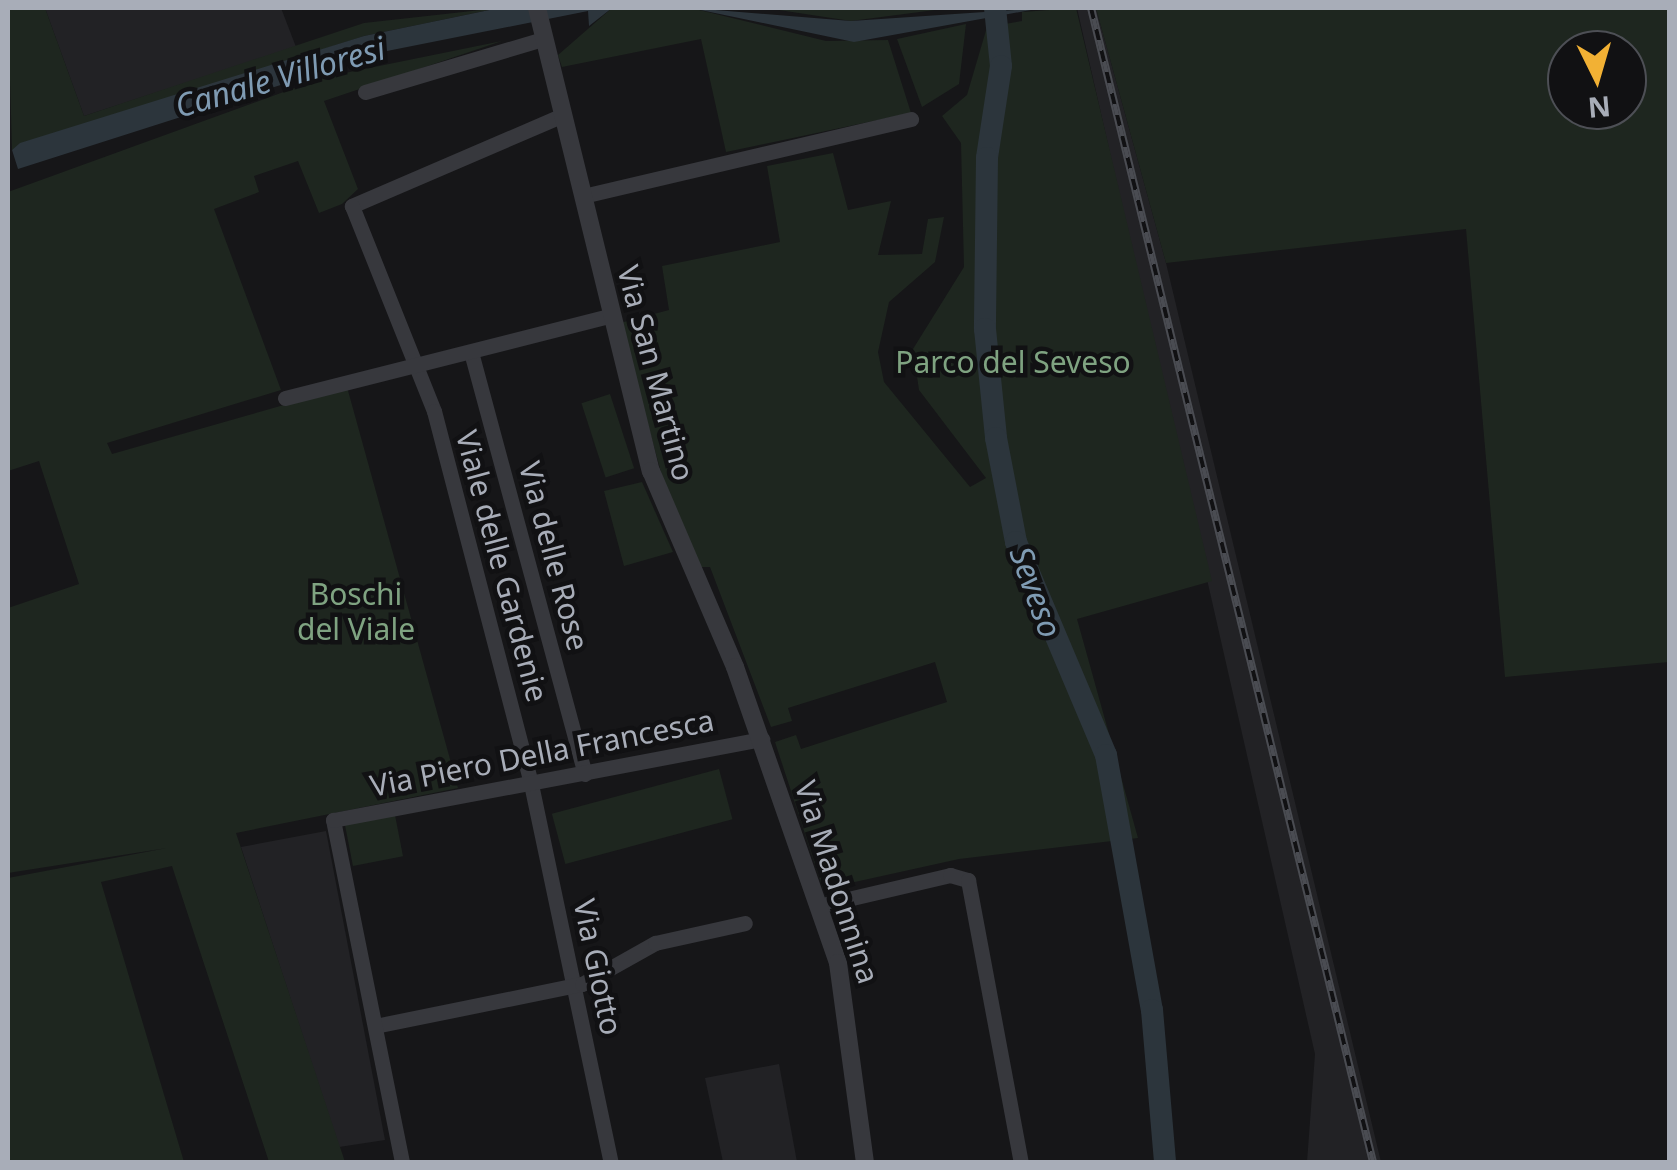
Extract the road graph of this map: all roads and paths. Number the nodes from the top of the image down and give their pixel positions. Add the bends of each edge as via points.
1 (540, 24) edge
2 (365, 92) dead end
3 (563, 115) junction
4 (911, 119) dead end
5 (583, 196) junction
6 (610, 316) junction
7 (471, 352) junction
8 (411, 365) junction
9 (285, 398) dead end
10 (762, 739) junction
11 (585, 774) junction
12 (531, 784) junction
13 (818, 906) junction
14 (745, 923) dead end
15 (574, 986) junction
16 (375, 1026) junction
17 (402, 1162) edge
18 (611, 1162) edge
19 (865, 1162) edge
20 (1021, 1162) edge

1 - 2 street
1 - 3 street, Via San Martino
3 - 5 street, Via San Martino
3 - 8 street, Viale delle Gardenie via 356,196 352,216
4 - 5 street
5 - 6 street, Via San Martino
6 - 7 street
6 - 10 street, Via San Martino via 659,494
7 - 8 street
7 - 11 street, Via delle Rose
8 - 9 street
8 - 12 street, Viale delle Gardenie via 434,411
10 - 11 street, Via Piero Della Francesca
10 - 13 street, Via Madonnina
11 - 12 street, Via Piero Della Francesca
12 - 15 street, Via Giotto
12 - 16 street, Via Piero Della Francesca via 332,820
13 - 19 street, Via Madonnina via 848,1004
13 - 20 street via 950,875 972,886
14 - 15 street via 655,943
15 - 16 street
15 - 18 street, Via Giotto
16 - 17 street

